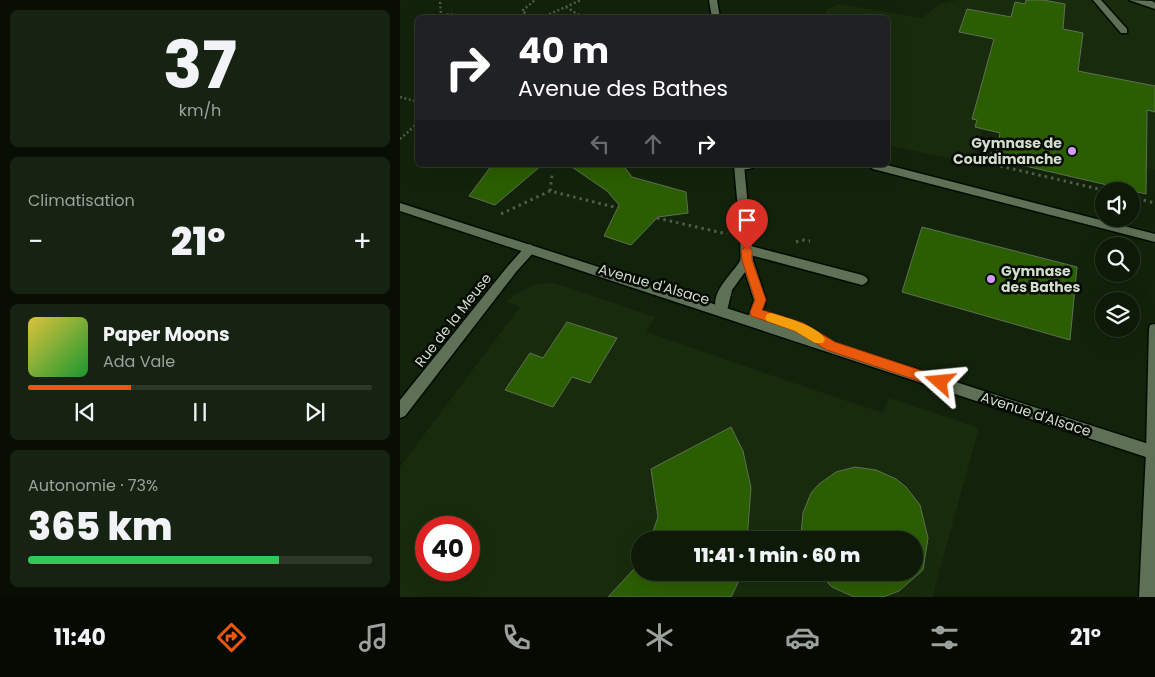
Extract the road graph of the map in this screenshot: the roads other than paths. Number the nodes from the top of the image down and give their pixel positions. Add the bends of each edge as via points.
1 (713, 0) edge
2 (1098, 0) edge
3 (1133, 0) edge
4 (1155, 7) edge
5 (716, 15) edge
6 (1124, 31) dead end
7 (743, 167) edge
8 (881, 167) edge
9 (400, 206) edge
10 (1155, 238) edge
11 (530, 249) junction
12 (747, 255) junction
13 (862, 280) dead end
14 (722, 307) junction
15 (754, 316) junction
16 (1155, 329) edge
17 (400, 411) edge
18 (1154, 452) edge
19 (1147, 597) edge

1 - 5 street
2 - 6 street
3 - 4 street
7 - 12 street
8 - 10 street
9 - 11 street, Avenue d'Alsace
11 - 14 street, Avenue d'Alsace
11 - 17 street, Rue de la Meuse
12 - 13 street
12 - 14 street via 726,288
12 - 15 street via 760,300
14 - 15 street, Avenue d'Alsace
15 - 18 street, Avenue d'Alsace via 831,346
16 - 18 street
18 - 19 street

